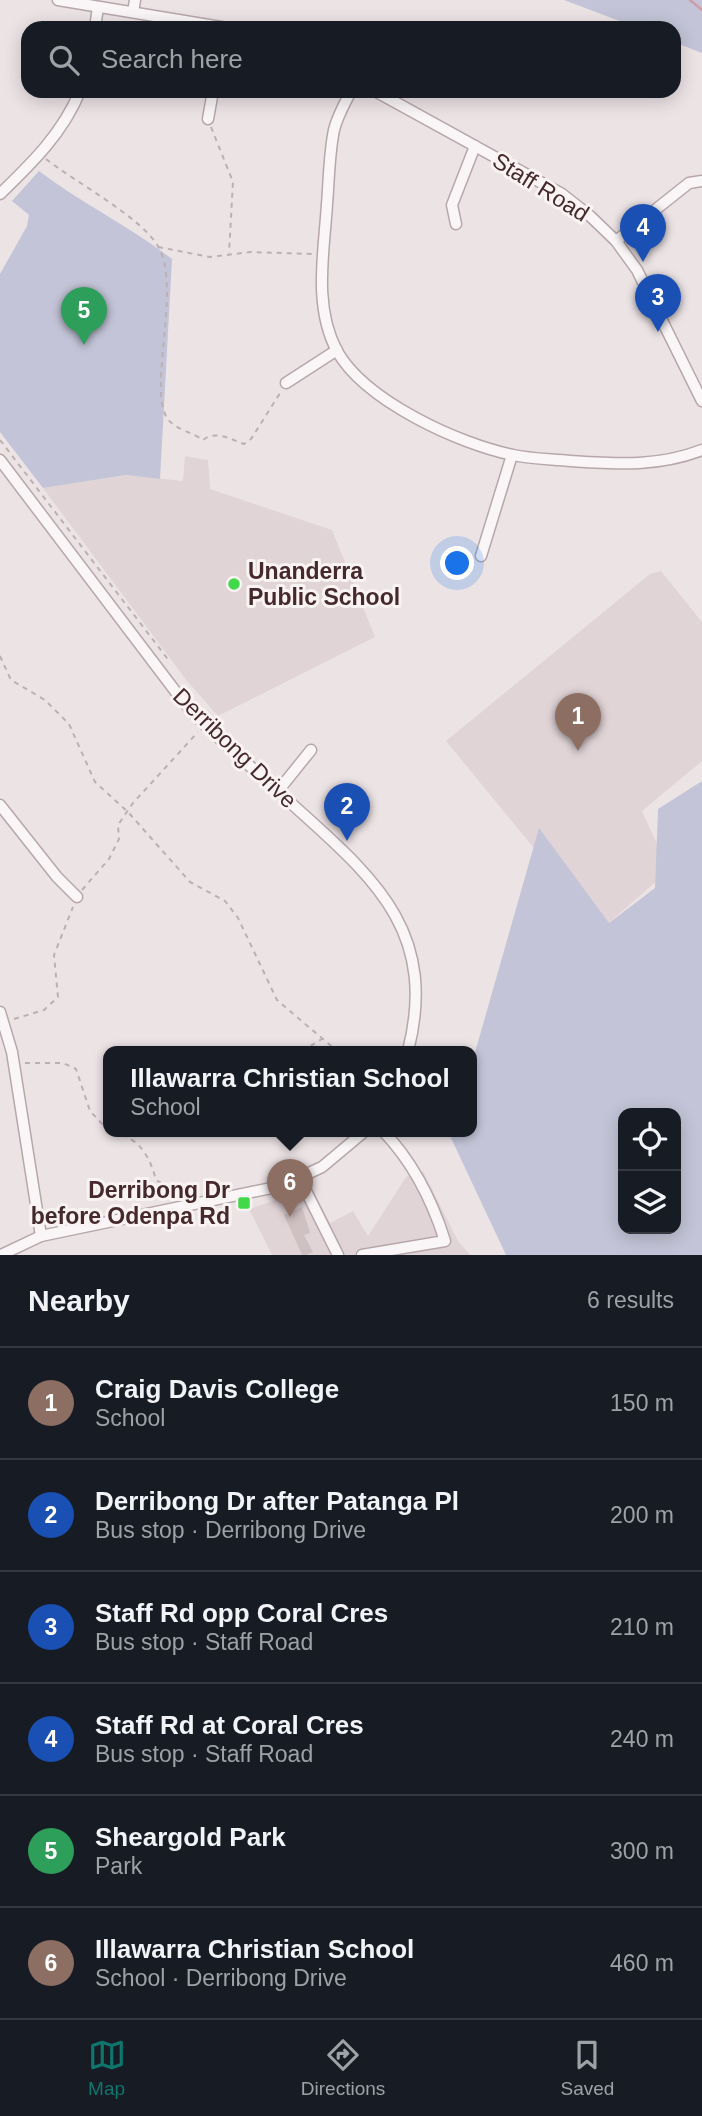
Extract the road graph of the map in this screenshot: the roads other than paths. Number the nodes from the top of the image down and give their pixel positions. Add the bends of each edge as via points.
1 (58, 0) edge
2 (135, 0) edge
3 (98, 7) junction
4 (133, 12) junction
5 (96, 21) edge
6 (185, 21) edge
7 (77, 98) edge
8 (212, 98) edge
9 (348, 98) edge
10 (388, 98) edge
11 (208, 119) road end
12 (475, 146) junction
13 (702, 181) edge
14 (0, 194) edge
15 (456, 224) dead end
16 (616, 242) junction
17 (337, 350) junction
18 (286, 383) road end
19 (702, 401) edge
20 (702, 450) edge
21 (512, 455) junction
22 (0, 460) edge
23 (481, 556) dead end
24 (311, 750) dead end
25 (278, 791) junction
26 (0, 805) edge
27 (77, 897) road end
28 (1, 1017) edge
29 (409, 1046) edge
30 (358, 1137) edge
31 (388, 1137) edge
32 (300, 1179) junction
33 (41, 1236) junction
34 (1, 1255) edge
35 (338, 1255) edge
36 (362, 1255) edge

1 - 3 street
2 - 4 street
3 - 4 street
3 - 5 street
4 - 6 street
7 - 14 street via 41,155
8 - 11 street
9 - 17 street via 331,150 321,291
10 - 12 street, Staff Road
12 - 15 street via 452,205
12 - 16 street, Staff Road via 562,194
13 - 16 street via 689,183
16 - 19 street, Staff Road via 648,289
17 - 18 street
17 - 21 street via 370,387 397,407 453,435
20 - 21 street via 677,460 643,465
21 - 23 street
22 - 25 street, Derribong Drive via 174,691
24 - 25 street
25 - 29 street, Derribong Drive via 365,871 396,916 414,974
26 - 27 street
28 - 33 street via 14,1065
30 - 32 street
31 - 36 street via 416,1174 445,1241
32 - 33 street
32 - 35 street
33 - 34 street

